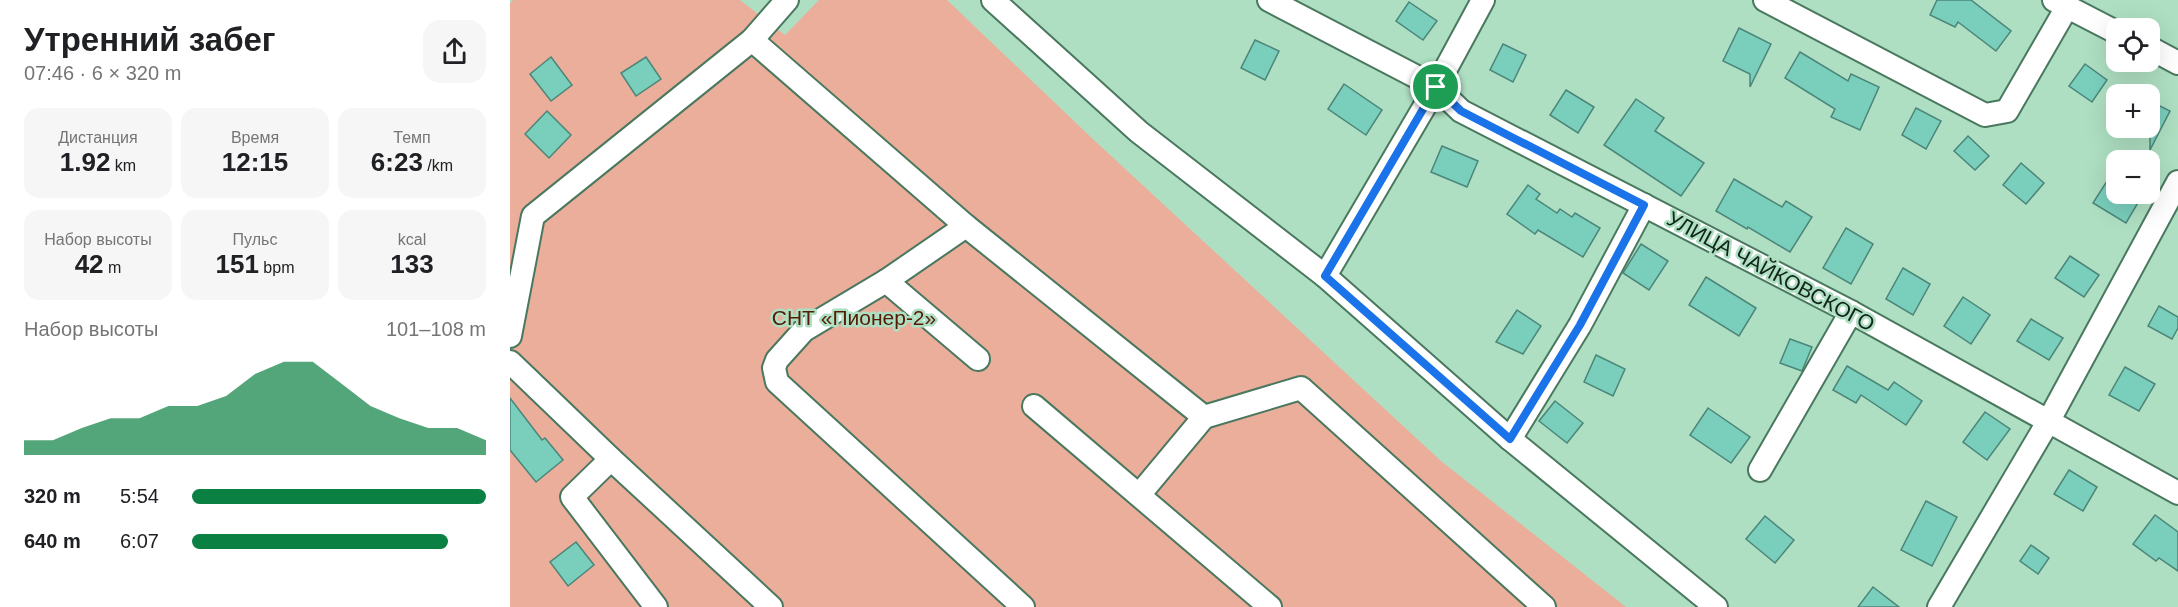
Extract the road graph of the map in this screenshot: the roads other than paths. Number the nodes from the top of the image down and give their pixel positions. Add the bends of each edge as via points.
1 (787, 0) edge
2 (993, 0) edge
3 (1269, 0) edge
4 (1483, 0) edge
5 (1765, 0) edge
6 (2061, 3) edge
7 (2106, 27) edge
8 (752, 40) junction
9 (2160, 53) edge
10 (2178, 63) edge
11 (1436, 87) junction
12 (2178, 182) edge
13 (1644, 205) junction
14 (966, 226) junction
15 (1325, 276) junction
16 (886, 280) junction
17 (1851, 312) junction
18 (510, 336) edge
19 (978, 359) dead end
20 (510, 362) edge
21 (1034, 406) dead end
22 (1204, 417) junction
23 (2048, 422) junction
24 (1510, 439) junction
25 (611, 459) junction
26 (1760, 470) dead end
27 (2178, 493) edge
28 (1139, 495) junction
29 (656, 607) edge
30 (771, 607) edge
31 (1023, 607) edge
32 (1270, 607) edge
33 (1544, 607) edge
34 (1716, 607) edge
35 (1939, 607) edge

1 - 8 street
2 - 15 street via 1139,132
3 - 11 street, УЛИЦА ЧАЙКОВСКОГО
4 - 11 street
5 - 6 street via 1984,115 2007,111
6 - 7 street
8 - 14 street
8 - 18 street via 533,216
9 - 10 street
11 - 13 street, УЛИЦА ЧАЙКОВСКОГО via 1461,111
11 - 15 street
12 - 23 street
13 - 17 street, УЛИЦА ЧАЙКОВСКОГО
13 - 24 street via 1580,325
14 - 16 street
14 - 22 street
15 - 24 street
16 - 19 street
16 - 31 street via 804,330 777,360 777,382
17 - 23 street, УЛИЦА ЧАЙКОВСКОГО
17 - 26 street
20 - 25 street
21 - 28 street
22 - 28 street
22 - 33 street via 1300,388
23 - 27 street, УЛИЦА ЧАЙКОВСКОГО
23 - 35 street
24 - 34 street
25 - 29 street via 572,497
25 - 30 street
28 - 32 street

